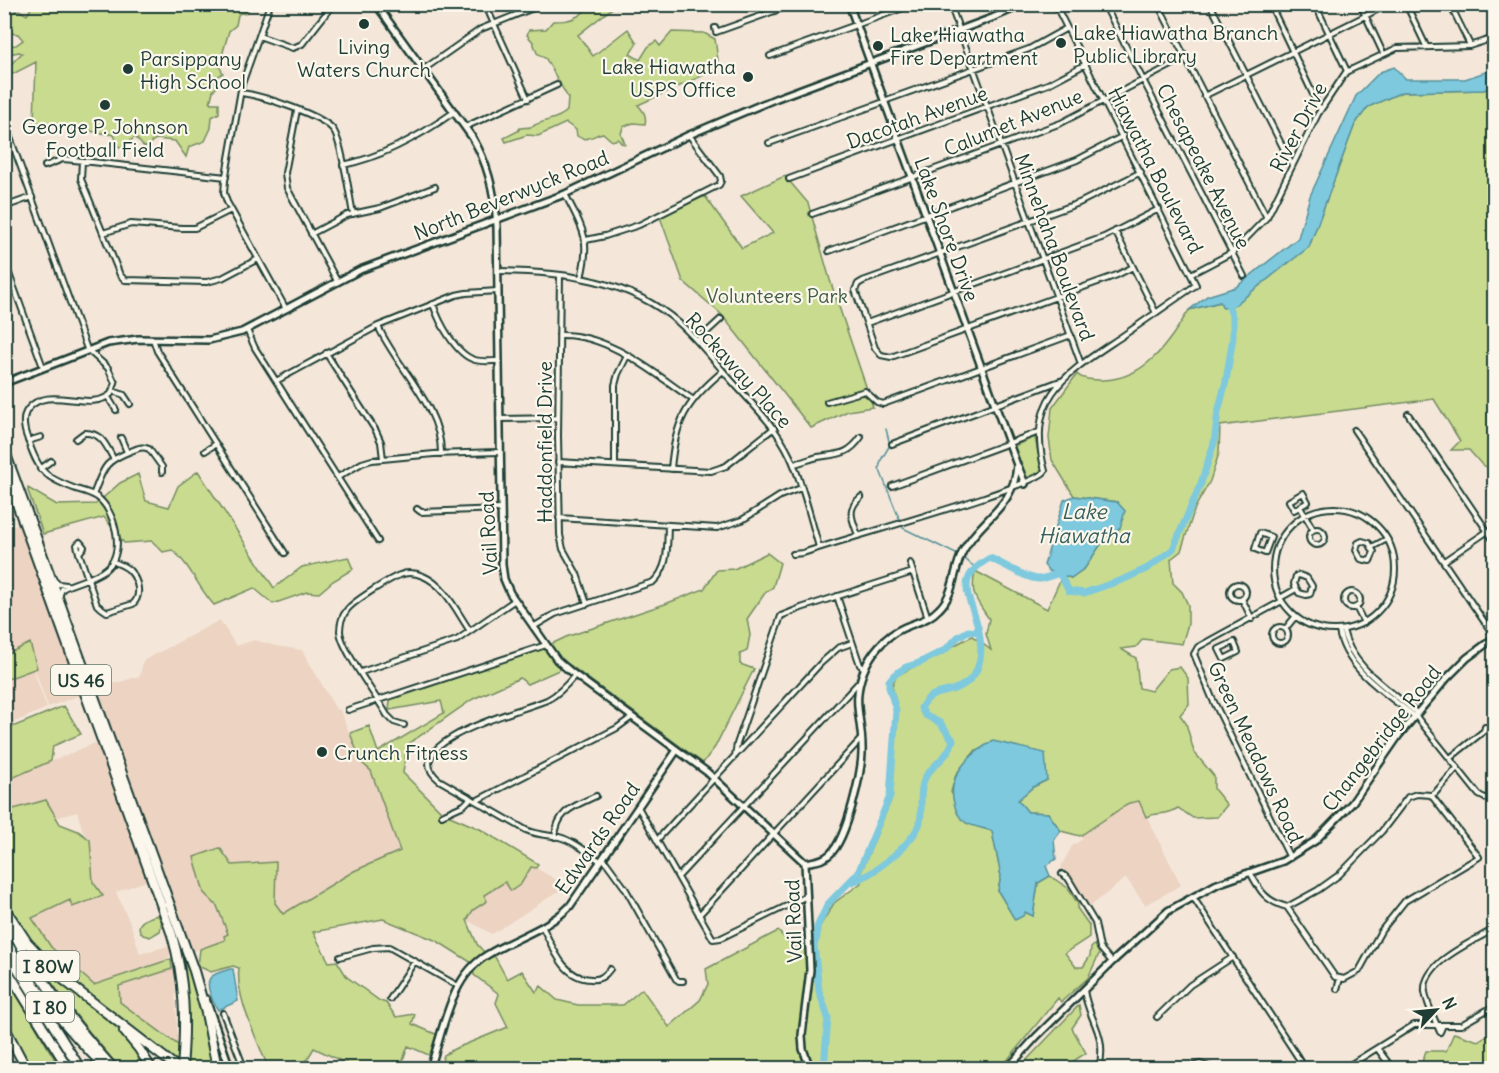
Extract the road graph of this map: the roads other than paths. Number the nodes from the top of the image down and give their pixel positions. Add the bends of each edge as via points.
1 (270, 4) edge
2 (330, 4) edge
3 (376, 4) edge
4 (485, 4) edge
5 (543, 4) edge
6 (794, 4) edge
7 (849, 4) edge
8 (914, 4) edge
9 (950, 4) edge
10 (1024, 4) edge
11 (1055, 4) edge
12 (1104, 4) edge
13 (1158, 4) edge
14 (1210, 4) edge
15 (1270, 4) edge
16 (1315, 4) edge
17 (1360, 4) edge
18 (1389, 4) edge
19 (1406, 4) edge
20 (1450, 4) edge
21 (1366, 16) junction
22 (494, 24) junction
23 (856, 25) junction
24 (715, 28) dead end
25 (1067, 28) junction
26 (960, 30) junction
27 (1329, 34) junction
28 (259, 36) junction
29 (1494, 38) edge
30 (1470, 45) junction
31 (1426, 46) junction
32 (1293, 52) junction
33 (1383, 53) junction
34 (770, 56) dead end
35 (1185, 58) junction
36 (870, 63) junction
37 (1086, 64) junction
38 (424, 69) junction
39 (974, 69) junction
40 (1347, 71) junction
41 (1246, 76) junction
42 (1143, 80) junction
43 (557, 86) dead end
44 (241, 93) junction
45 (1204, 96) junction
46 (528, 99) junction
47 (1104, 100) junction
48 (884, 101) junction
49 (988, 107) junction
50 (297, 110) junction
51 (1320, 110) junction
52 (454, 112) junction
53 (4, 122) edge
54 (465, 127) junction
55 (689, 135) junction
56 (1123, 136) junction
57 (898, 140) junction
58 (769, 143) dead end
59 (1002, 145) junction
60 (82, 161) junction
61 (343, 165) junction
62 (1293, 165) junction
63 (45, 166) dead end
64 (1141, 172) junction
65 (226, 177) junction
66 (912, 177) junction
67 (789, 179) dead end
68 (1016, 182) junction
69 (435, 187) dead end
70 (565, 194) junction
71 (32, 197) junction
72 (4, 207) edge
73 (1159, 209) junction
74 (231, 210) junction
75 (353, 214) junction
76 (812, 214) dead end
77 (926, 215) junction
78 (1267, 217) junction
79 (497, 218) junction
80 (1029, 221) junction
81 (1115, 231) junction
82 (103, 232) junction
83 (311, 234) junction
84 (586, 240) junction
85 (829, 251) dead end
86 (1232, 253) junction
87 (940, 254) junction
88 (258, 259) junction
89 (1043, 259) junction
90 (4, 260) edge
91 (1133, 267) junction
92 (499, 271) junction
93 (1191, 274) junction
94 (560, 275) junction
95 (1244, 276) dead end
96 (581, 278) junction
97 (337, 282) junction
98 (499, 291) junction
99 (954, 292) junction
100 (1057, 297) junction
101 (433, 304) junction
102 (286, 310) junction
103 (1156, 313) junction
104 (721, 319) dead end
105 (867, 323) junction
106 (378, 326) junction
107 (247, 330) junction
108 (968, 330) junction
109 (1071, 334) junction
110 (559, 335) junction
111 (153, 339) junction
112 (697, 341) junction
113 (101, 345) junction
114 (87, 349) junction
115 (326, 353) junction
116 (627, 356) junction
117 (100, 360) junction
118 (499, 361) junction
119 (1081, 364) junction
120 (43, 367) junction
121 (981, 368) junction
122 (723, 371) junction
123 (1062, 380) junction
124 (276, 381) junction
125 (4, 383) edge
126 (113, 391) junction
127 (108, 397) junction
128 (692, 399) junction
129 (827, 402) dead end
130 (130, 404) dead end
131 (996, 406) junction
132 (116, 410) dead end
133 (1408, 414) dead end
134 (558, 418) junction
135 (498, 419) junction
136 (774, 428) junction
137 (1354, 430) dead end
138 (1039, 432) junction
139 (41, 437) dead end
140 (861, 437) dead end
141 (121, 438) dead end
142 (76, 439) dead end
143 (28, 441) junction
144 (1010, 443) junction
145 (216, 444) junction
146 (892, 444) dead end
147 (4, 449) edge
148 (205, 451) dead end
149 (128, 452) junction
150 (499, 452) junction
151 (441, 454) junction
152 (113, 458) junction
153 (383, 459) junction
154 (51, 461) dead end
155 (558, 462) junction
156 (615, 465) junction
157 (794, 465) junction
158 (1017, 465) junction
159 (4, 468) edge
160 (40, 470) junction
161 (671, 470) junction
162 (162, 472) dead end
163 (338, 477) junction
164 (1025, 484) junction
165 (892, 486) dead end
166 (801, 488) junction
167 (1012, 488) junction
168 (93, 495) junction
169 (861, 497) dead end
170 (1300, 507) junction
171 (500, 509) junction
172 (417, 510) dead end
173 (1305, 515) junction
174 (559, 518) junction
175 (668, 526) junction
176 (1313, 530) junction
177 (1488, 531) junction
178 (858, 535) junction
179 (1387, 539) junction
180 (378, 541) dead end
181 (1494, 541) edge
182 (1268, 546) junction
183 (819, 547) junction
184 (1372, 547) junction
185 (1276, 549) junction
186 (79, 553) dead end
187 (285, 553) dead end
188 (793, 554) dead end
189 (112, 561) junction
190 (1444, 562) junction
191 (910, 563) dead end
192 (913, 572) junction
193 (51, 575) junction
194 (88, 578) junction
195 (68, 585) junction
196 (1296, 588) junction
197 (837, 596) junction
198 (1242, 599) junction
199 (1281, 599) junction
200 (59, 600) junction
201 (515, 600) junction
202 (587, 604) junction
203 (1356, 607) junction
204 (1295, 617) junction
205 (928, 618) junction
206 (1252, 619) junction
207 (1364, 623) junction
208 (533, 627) junction
209 (1286, 628) junction
210 (1341, 630) junction
211 (470, 631) junction
212 (1221, 636) junction
213 (1494, 637) edge
214 (852, 643) junction
215 (546, 645) junction
216 (1226, 646) junction
217 (864, 669) junction
218 (361, 672) junction
219 (575, 675) junction
220 (861, 681) junction
221 (378, 700) junction
222 (348, 710) dead end
223 (1415, 715) junction
224 (632, 717) junction
225 (404, 725) dead end
226 (1485, 727) dead end
227 (862, 738) junction
228 (677, 750) junction
229 (735, 756) junction
230 (1450, 758) junction
231 (1457, 768) junction
232 (714, 779) junction
233 (1431, 795) junction
234 (596, 796) dead end
235 (1494, 797) edge
236 (473, 800) junction
237 (638, 806) junction
238 (744, 806) junction
239 (442, 815) dead end
240 (775, 833) junction
241 (555, 837) junction
242 (657, 840) junction
243 (1290, 858) junction
244 (602, 860) junction
245 (805, 863) junction
246 (1250, 872) junction
247 (1062, 874) dead end
248 (678, 878) junction
249 (807, 896) junction
250 (1192, 896) junction
251 (1287, 906) junction
252 (4, 907) edge
253 (167, 907) junction
254 (699, 915) junction
255 (4, 916) edge
256 (542, 926) junction
257 (1494, 929) edge
258 (4, 938) edge
259 (4, 948) edge
260 (340, 957) dead end
261 (1233, 957) junction
262 (415, 961) junction
263 (1112, 962) junction
264 (4, 965) edge
265 (610, 969) dead end
266 (194, 971) junction
267 (1340, 979) junction
268 (683, 981) dead end
269 (458, 987) junction
270 (1084, 989) junction
271 (1337, 989) dead end
272 (390, 999) dead end
273 (1494, 1006) edge
274 (104, 1013) junction
275 (224, 1013) dead end
276 (1157, 1017) dead end
277 (1440, 1025) junction
278 (4, 1026) edge
279 (4, 1037) edge
280 (1377, 1048) junction
281 (4, 1065) edge
282 (24, 1065) edge
283 (7, 1068) edge
284 (69, 1068) edge
285 (80, 1068) edge
286 (106, 1068) edge
287 (113, 1068) edge
288 (151, 1068) edge
289 (180, 1068) edge
290 (217, 1068) edge
291 (230, 1068) edge
292 (244, 1068) edge
293 (430, 1068) edge
294 (810, 1068) edge
295 (1008, 1068) edge
296 (1099, 1068) edge
297 (1186, 1068) edge
298 (1212, 1068) edge
299 (1305, 1068) edge
300 (1345, 1068) edge
301 (1392, 1068) edge

1 - 28 street
2 - 28 street via 298,47
3 - 38 street, Vail Road
4 - 22 street
5 - 22 street
6 - 24 street via 716,32
7 - 23 street, Lake Shore Drive
8 - 23 street
9 - 26 street, Minnehaha Boulevard
10 - 26 street, North Beverwyck Road
11 - 25 street, Hiawatha Boulevard
12 - 42 street, Chesapeake Avenue
13 - 35 street
14 - 41 street
15 - 32 street
16 - 27 street
17 - 21 street
18 - 21 street
19 - 31 street
20 - 30 street
21 - 27 street
21 - 33 street
22 - 38 street
22 - 46 street
23 - 34 street
23 - 36 street, Lake Shore Drive
25 - 37 street, Hiawatha Boulevard
25 - 39 street via 1029,49
26 - 36 street, North Beverwyck Road
26 - 39 street, Minnehaha Boulevard
27 - 32 street
27 - 40 street
28 - 44 street
29 - 30 street, River Drive
30 - 31 street, River Drive
31 - 33 street, River Drive
32 - 41 street
32 - 51 street
33 - 40 street, River Drive
35 - 42 street, Calumet Avenue
35 - 45 street
36 - 48 street, Lake Shore Drive
36 - 55 street, North Beverwyck Road
37 - 47 street, Hiawatha Boulevard
37 - 49 street, Dacotah Avenue via 1048,84
38 - 52 street, Vail Road
39 - 48 street
39 - 49 street, Minnehaha Boulevard
40 - 51 street, River Drive
41 - 45 street
41 - 62 street
42 - 47 street, Calumet Avenue
42 - 86 street, Chesapeake Avenue
43 - 46 street
44 - 50 street
44 - 65 street
45 - 78 street
46 - 54 street
47 - 56 street, Hiawatha Boulevard
47 - 59 street, Calumet Avenue via 1060,123
48 - 57 street, Lake Shore Drive
48 - 58 street
49 - 57 street, Dacotah Avenue
49 - 59 street, Minnehaha Boulevard
50 - 61 street via 331,127
50 - 83 street via 285,181
51 - 62 street, River Drive
52 - 54 street, Vail Road
52 - 61 street via 380,155
53 - 71 street
54 - 79 street, Vail Road via 485,163
55 - 70 street, North Beverwyck Road
55 - 84 street via 720,176 717,187 639,225
56 - 64 street, Hiawatha Boulevard
56 - 68 street via 1077,160
57 - 66 street, Lake Shore Drive
57 - 67 street, Dacotah Avenue
59 - 66 street, Calumet Avenue
59 - 68 street, Minnehaha Boulevard
60 - 63 street via 63,159
60 - 65 street
60 - 82 street via 81,178
61 - 75 street
62 - 78 street, River Drive
64 - 73 street, Hiawatha Boulevard
64 - 80 street
65 - 74 street via 224,193
66 - 76 street, Calumet Avenue
66 - 77 street, Lake Shore Drive
68 - 77 street
68 - 80 street, Minnehaha Boulevard
69 - 75 street
70 - 79 street, North Beverwyck Road
70 - 84 street
71 - 72 street
71 - 114 street
73 - 81 street
73 - 93 street, Hiawatha Boulevard
74 - 82 street via 195,228 131,224
74 - 88 street
75 - 83 street
77 - 85 street
77 - 87 street, Lake Shore Drive
78 - 86 street, River Drive
79 - 92 street, Vail Road
79 - 97 street, North Beverwyck Road
80 - 87 street
80 - 89 street, Minnehaha Boulevard
81 - 89 street
81 - 91 street
82 - 88 street via 120,275 127,281 207,282
83 - 97 street
84 - 96 street
86 - 93 street, River Drive
86 - 95 street, Chesapeake Avenue
87 - 99 street, Lake Shore Drive
87 - 105 street via 855,287
88 - 102 street
89 - 99 street
89 - 100 street, Minnehaha Boulevard
90 - 120 street
91 - 100 street
91 - 103 street
92 - 94 street, Rockaway Place
92 - 98 street, Vail Road
93 - 103 street, Hiawatha Boulevard via 1196,285
94 - 96 street, Rockaway Place
94 - 110 street, Haddonfield Drive
96 - 112 street, Rockaway Place via 651,303
97 - 102 street, North Beverwyck Road
98 - 101 street via 466,293
98 - 118 street, Vail Road
99 - 105 street
99 - 108 street, Lake Shore Drive
100 - 108 street
100 - 109 street, Minnehaha Boulevard
101 - 106 street
101 - 118 street via 464,354 477,361
102 - 107 street, North Beverwyck Road
103 - 119 street
104 - 112 street
105 - 108 street via 876,350 888,357
106 - 115 street
106 - 151 street via 436,421
107 - 111 street, North Beverwyck Road via 209,340
107 - 124 street
108 - 121 street, Lake Shore Drive
109 - 119 street, Minnehaha Boulevard
109 - 121 street
110 - 116 street via 600,341
110 - 134 street, Haddonfield Drive
111 - 113 street, North Beverwyck Road
111 - 145 street
112 - 122 street, Rockaway Place
113 - 114 street, North Beverwyck Road
113 - 117 street
114 - 117 street
114 - 120 street, North Beverwyck Road
115 - 124 street
115 - 153 street via 376,431
116 - 128 street
116 - 156 street via 615,385
117 - 126 street via 113,376
118 - 135 street, Vail Road
119 - 123 street
120 - 125 street, North Beverwyck Road
121 - 129 street via 883,404 865,391
121 - 131 street, Lake Shore Drive
122 - 128 street
122 - 136 street, Rockaway Place
123 - 131 street
123 - 138 street via 1050,399
124 - 163 street
126 - 127 street
126 - 130 street via 124,395
127 - 132 street
127 - 143 street via 38,401 24,419
128 - 161 street via 676,434
131 - 144 street, Lake Shore Drive
131 - 146 street
133 - 177 street
134 - 135 street
134 - 155 street, Haddonfield Drive
135 - 150 street, Vail Road
136 - 157 street, Rockaway Place
136 - 161 street via 720,469
137 - 190 street
138 - 144 street
138 - 164 street via 1045,471
139 - 143 street
140 - 157 street via 842,454
141 - 149 street
142 - 152 street via 84,433 95,434
143 - 160 street
144 - 158 street, Lake Shore Drive
144 - 165 street
145 - 148 street
145 - 187 street
147 - 193 highway, US 46
149 - 152 street
149 - 162 street via 149,449
150 - 151 street
150 - 171 street, Vail Road
151 - 153 street
152 - 168 street
153 - 163 street via 362,463
154 - 160 street
155 - 156 street
155 - 174 street, Haddonfield Drive
156 - 161 street
157 - 166 street, Rockaway Place
158 - 164 street, Lake Shore Drive
158 - 167 street, Lake Shore Drive
159 - 253 highway, US 46
160 - 168 street via 54,480
163 - 180 street
164 - 167 street
166 - 175 street via 724,527
166 - 183 street, Rockaway Place
167 - 178 street
167 - 205 street, Lake Shore Drive via 1000,508 972,537 960,556 947,598
168 - 189 street via 105,505 113,522 117,545
169 - 178 street via 851,511
170 - 170 street via 1308,502 1303,493 1289,501 1294,510
170 - 173 street
171 - 172 street
171 - 201 street, Vail Road via 502,572
173 - 176 street
173 - 179 street via 1327,508 1348,510 1368,519
173 - 185 street via 1288,528
174 - 175 street
174 - 202 street, Haddonfield Drive via 563,549
175 - 202 street via 664,566 657,578
176 - 176 street via 1311,543 1323,543 1323,531
177 - 181 street
177 - 190 street
178 - 183 street
179 - 184 street
179 - 207 street via 1395,562 1393,586 1380,610
182 - 182 street via 1265,553 1255,549 1260,533 1271,537
182 - 185 street
183 - 188 street
184 - 184 street via 1372,560 1361,559 1356,550 1358,543 1362,541
185 - 199 street via 1273,570
186 - 194 street
189 - 194 street via 101,573
189 - 194 street via 132,573 139,593 134,604 102,611
190 - 213 street
191 - 192 street
192 - 197 street
192 - 205 street
193 - 195 street via 58,584
193 - 200 highway, US 46
194 - 195 street
195 - 200 street via 60,591
196 - 196 street via 1299,593 1310,594 1307,578 1296,576
196 - 199 street, Green Meadows Road
197 - 214 street
197 - 229 street via 780,618
198 - 198 street via 1231,598 1233,584 1245,587
198 - 206 street
199 - 204 street
199 - 206 street, Green Meadows Road
200 - 253 highway, US 46
201 - 208 street, Vail Road
201 - 211 street
202 - 208 street via 555,614
203 - 203 street via 1345,606 1346,593 1359,594
203 - 207 street
204 - 209 street
204 - 210 street via 1318,628
205 - 217 street, Lake Shore Drive via 890,636
206 - 212 street, Green Meadows Road
207 - 210 street
208 - 215 street, Vail Road
209 - 209 street via 1287,640 1274,642 1273,629
210 - 223 street via 1359,663
211 - 218 street via 457,640
211 - 218 street via 432,582 415,573 401,574 354,603 342,618 342,640
212 - 216 street
212 - 243 street, Green Meadows Road via 1198,648 1195,658
213 - 223 street, Changebridge Road via 1460,665
214 - 217 street
214 - 229 street via 834,651
215 - 219 street, Vail Road
215 - 221 street
216 - 216 street via 1234,642 1238,652 1224,659 1219,650
217 - 220 street, Lake Shore Drive
218 - 221 street
219 - 224 street, Vail Road
219 - 236 street via 548,699 473,727 433,750 429,761 433,775
220 - 227 street, Lake Shore Drive via 857,706
220 - 238 street
221 - 222 street
221 - 225 street via 390,718
223 - 230 street
223 - 243 street, Changebridge Road via 1352,803 1315,841
224 - 228 street, Vail Road
224 - 236 street
226 - 230 street
227 - 240 street
227 - 245 street, Lake Shore Drive via 857,791 835,849 826,858
228 - 232 street, Vail Road
228 - 237 street, Edwards Road
229 - 232 street
230 - 231 street
231 - 233 street
231 - 235 street via 1481,796
232 - 238 street, Vail Road
232 - 242 street
233 - 251 street via 1408,797 1382,831 1339,875
233 - 267 street via 1479,857 1405,901 1381,931 1359,971
234 - 241 street via 560,816
236 - 239 street
236 - 241 street via 534,834
237 - 242 street
237 - 244 street, Edwards Road
238 - 240 street, Vail Road
238 - 248 street
240 - 245 street, Vail Road
240 - 254 street
241 - 244 street
242 - 248 street
243 - 246 street, Changebridge Road
244 - 256 street, Edwards Road via 570,906
244 - 268 street via 617,877 676,979
245 - 249 street, Vail Road
246 - 250 street, Changebridge Road
246 - 251 street via 1269,901
247 - 263 street via 1093,919 1100,948
248 - 254 street
249 - 254 street via 716,940
249 - 294 street, Vail Road via 810,978 802,1035
250 - 261 street
250 - 263 street, Changebridge Road via 1158,918
251 - 267 street via 1333,975
252 - 274 highway, I 80W via 45,962
253 - 266 highway, US 46
253 - 289 highway, US 46 via 183,985 185,1017
255 - 287 highway via 50,990
256 - 265 street via 573,975 597,979
256 - 269 street, Edwards Road via 485,956
257 - 277 street via 1440,961 1432,970 1425,994
258 - 286 highway, I 80 via 50,1006
259 - 285 highway
260 - 262 street via 384,946
261 - 276 street via 1180,993
261 - 299 street
262 - 269 street
262 - 272 street
263 - 270 street, Changebridge Road
264 - 284 highway
266 - 290 highway, US 46
266 - 291 street
267 - 271 street
269 - 293 street, Edwards Road
270 - 295 street, Changebridge Road
270 - 296 street via 1100,1033
273 - 277 street via 1461,1025
274 - 288 highway via 133,1041
274 - 289 highway
275 - 292 street
277 - 280 street via 1414,1025
278 - 282 highway, I 80
279 - 282 highway
280 - 300 street
280 - 301 street
281 - 283 highway
297 - 298 street via 1200,1064

